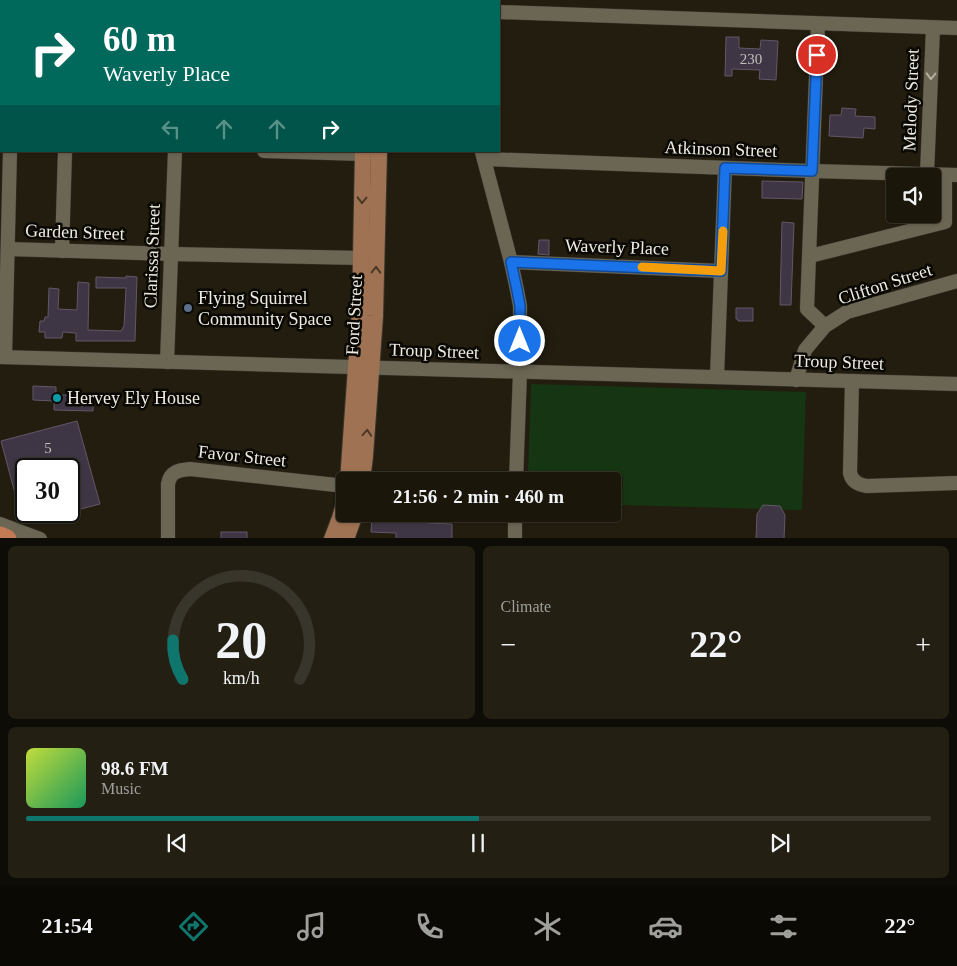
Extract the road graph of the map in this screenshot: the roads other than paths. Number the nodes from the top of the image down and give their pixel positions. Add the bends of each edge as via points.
1 (500, 12) edge
2 (818, 24) junction
3 (932, 28) junction
4 (957, 28) edge
5 (10, 152) edge
6 (65, 152) edge
7 (175, 152) edge
8 (368, 152) edge
9 (483, 155) edge
10 (725, 168) junction
11 (927, 168) edge
12 (812, 171) junction
13 (886, 173) edge
14 (951, 175) edge
15 (8, 249) junction
16 (62, 251) junction
17 (171, 254) junction
18 (810, 256) junction
19 (361, 258) junction
20 (511, 262) junction
21 (721, 271) junction
22 (957, 280) edge
23 (825, 326) junction
24 (2, 357) edge
25 (167, 362) junction
26 (364, 367) junction
27 (520, 372) junction
28 (717, 378) junction
29 (796, 380) junction
30 (852, 381) junction
31 (957, 384) edge
32 (349, 472) edge
33 (362, 472) edge
34 (516, 472) edge
35 (957, 483) edge
36 (336, 485) edge
37 (338, 522) edge
38 (352, 522) edge
39 (515, 522) edge
40 (0, 524) edge
41 (0, 536) edge
42 (7, 538) edge
43 (40, 538) edge
44 (168, 538) edge
45 (332, 538) edge
46 (346, 538) edge
47 (514, 538) edge

1 - 2 street
2 - 3 street
2 - 12 street
3 - 4 street
3 -> 11 street, Melody Street
5 - 15 street
6 - 16 street
7 - 17 street, Clarissa Street
8 -> 19 main road, Ford Street
26 -> 8 main road, Ford Street via 375,300
9 - 10 street, Atkinson Street
9 - 20 street
10 - 12 street, Atkinson Street
10 - 21 street
12 - 13 street, Atkinson Street
12 - 18 street
14 - 18 street via 945,222
15 - 16 street, Garden Street
15 - 24 street
16 - 17 street, Garden Street
17 - 19 street
17 - 25 street, Clarissa Street
18 - 23 street via 807,309
19 - 26 main road, Ford Street
20 - 21 street, Waverly Place
20 - 27 street via 520,306
21 - 28 street
22 - 23 street, Clifton Street via 846,312
23 - 29 street, Clifton Street via 805,350
24 - 25 street, Troup Street
25 - 26 street, Troup Street
26 - 27 street, Troup Street
26 - 32 main road, Ford Street
33 -> 26 main road, Ford Street
27 - 28 street, Troup Street
27 - 34 street
28 - 29 street, Troup Street
29 - 30 street, Troup Street
30 - 31 street, Troup Street
30 - 35 street via 850,473 853,480 867,486
36 - 44 street, Favor Street via 190,469 175,472 168,484
37 - 45 main road
38 - 46 main road
39 - 47 street
40 - 43 street
41 - 42 highway

